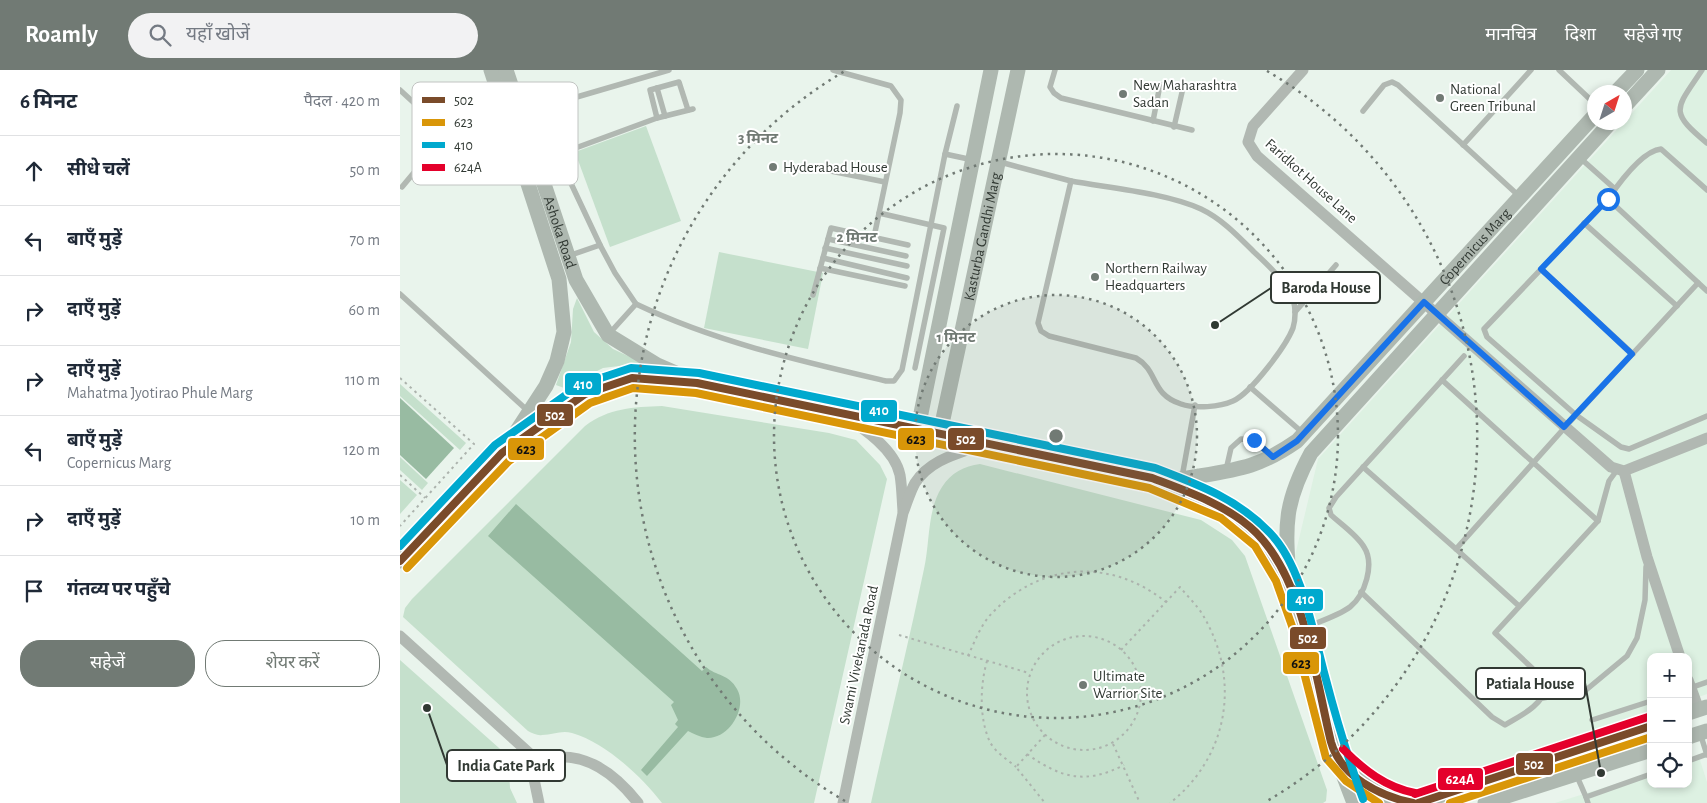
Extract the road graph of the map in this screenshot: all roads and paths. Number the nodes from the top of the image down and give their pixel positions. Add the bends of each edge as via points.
1 (491, 70) edge
2 (506, 70) edge
3 (669, 70) edge
4 (833, 70) edge
5 (991, 70) edge
6 (1018, 70) edge
7 (1054, 70) edge
8 (1303, 70) edge
9 (1531, 70) edge
10 (1559, 70) edge
11 (1637, 70) edge
12 (1658, 70) edge
13 (1702, 70) edge
14 (495, 82) edge
15 (510, 82) edge
16 (1623, 85) edge
17 (657, 88) junction
18 (400, 90) edge
19 (578, 96) edge
20 (1587, 96) edge
21 (1632, 98) edge
22 (412, 101) edge
23 (957, 106) dead end
24 (1363, 111) dead end
25 (665, 116) junction
26 (657, 118) junction
27 (1153, 121) junction
28 (1587, 124) edge
29 (1174, 126) junction
30 (1192, 130) dead end
31 (1604, 130) edge
32 (1707, 143) edge
33 (1463, 145) junction
34 (578, 147) edge
35 (945, 154) junction
36 (1579, 157) junction
37 (972, 160) junction
38 (998, 162) junction
39 (816, 168) dead end
40 (412, 175) edge
41 (1072, 181) junction
42 (886, 182) junction
43 (528, 185) edge
44 (545, 185) edge
45 (572, 185) edge
46 (402, 187) dead end
47 (1615, 189) junction
48 (1707, 190) edge
49 (1520, 197) junction
50 (1608, 199) junction
51 (879, 213) junction
52 (1584, 223) junction
53 (931, 225) junction
54 (874, 237) junction
55 (828, 239) junction
56 (600, 245) junction
57 (908, 245) dead end
58 (826, 248) junction
59 (568, 256) junction
60 (906, 256) dead end
61 (823, 258) junction
62 (907, 266) dead end
63 (1336, 266) dead end
64 (820, 268) junction
65 (1541, 269) junction
66 (907, 278) dead end
67 (1698, 283) junction
68 (905, 286) dead end
69 (1707, 291) edge
70 (400, 294) edge
71 (813, 295) dead end
72 (1424, 302) junction
73 (636, 304) junction
74 (1677, 306) junction
75 (1295, 312) junction
76 (1437, 314) junction
77 (608, 335) junction
78 (1632, 354) junction
79 (1464, 356) dead end
80 (915, 368) dead end
81 (400, 378) edge
82 (1442, 380) junction
83 (697, 383) junction
84 (1250, 388) junction
85 (1195, 406) junction
86 (834, 411) junction
87 (529, 412) junction
88 (1576, 415) junction
89 (1707, 416) edge
90 (1564, 427) junction
91 (918, 428) junction
92 (940, 433) junction
93 (1301, 438) junction
94 (1707, 438) edge
95 (987, 443) junction
96 (1311, 453) junction
97 (502, 454) junction
98 (1273, 457) junction
99 (1534, 461) junction
100 (1363, 467) junction
101 (1620, 470) junction
102 (1226, 472) junction
103 (400, 475) edge
104 (1152, 478) junction
105 (1181, 479) junction
106 (426, 498) junction
107 (903, 513) junction
108 (1598, 521) junction
109 (400, 526) edge
110 (1456, 549) junction
111 (1647, 557) junction
112 (400, 561) edge
113 (1289, 581) junction
114 (1361, 592) junction
115 (1166, 602) junction
116 (1519, 606) junction
117 (1302, 629) junction
118 (899, 635) dead end
119 (400, 636) edge
120 (1121, 650) junction
121 (1679, 653) edge
122 (968, 656) junction
123 (987, 661) junction
124 (1030, 674) junction
125 (1707, 682) edge
126 (1692, 684) edge
127 (1692, 693) edge
128 (1544, 698) junction
129 (1647, 702) edge
130 (1698, 710) edge
131 (1592, 720) dead end
132 (1647, 727) edge
133 (1698, 734) edge
134 (1045, 735) junction
135 (1113, 743) junction
136 (1647, 751) edge
137 (1027, 754) junction
138 (1707, 754) edge
139 (1336, 756) junction
140 (1692, 760) edge
141 (538, 761) junction
142 (1124, 765) junction
143 (1016, 767) junction
144 (1576, 774) junction
145 (1647, 776) edge
146 (1587, 800) edge
147 (539, 803) edge
148 (638, 803) edge
149 (843, 803) edge
150 (1045, 803) edge
151 (1140, 803) edge
152 (1170, 803) edge
153 (1354, 803) edge
154 (1413, 803) edge
155 (1418, 803) edge
156 (1485, 803) edge

1 - 14 main road, Ashoka Road
2 - 15 main road, Ashoka Road
3 - 19 lane
4 - 42 lane via 891,86 898,93 900,113
5 - 37 main road, Kasturba Gandhi Marg
6 - 38 main road, Kasturba Gandhi Marg
7 - 27 lane via 1050,88 1061,98
8 - 72 street, Faridkot House Lane via 1253,126 1248,142 1258,156
9 - 33 lane
10 - 20 lane
11 - 16 main road
12 - 21 main road
13 - 32 lane via 1681,101 1680,111 1684,124
17 - 25 lane
17 - 25 lane via 678,82 690,109
17 - 26 lane via 650,90
18 - 22 lane
23 - 35 lane
24 - 33 lane via 1384,85 1392,82
25 - 26 lane
26 - 34 lane
27 - 29 lane
27 - 29 lane via 1160,85 1170,84 1183,88
28 - 49 main road, Copernicus Marg
29 - 30 lane
31 - 36 main road, Copernicus Marg
33 - 49 lane
35 - 37 lane
35 - 53 lane
36 - 47 lane
36 - 76 main road, Copernicus Marg
37 - 91 main road, Kasturba Gandhi Marg
38 - 41 lane
38 - 92 main road, Kasturba Gandhi Marg
39 - 42 lane
40 - 46 lane
41 - 75 lane via 1178,201 1201,210 1228,227 1269,266 1292,295
41 - 85 lane via 1038,323 1041,331 1049,336 1136,358 1146,363 1155,385 1164,396
42 - 51 lane
43 - 87 main road, Ashoka Road via 559,279 564,332 546,386
44 - 59 main road, Ashoka Road
45 - 56 lane
47 - 48 lane via 1652,150 1661,149
47 - 50 lane
49 - 72 main road, Copernicus Marg
50 - 52 lane
50 - 67 lane
51 - 53 lane
51 - 54 lane
52 - 65 lane
52 - 74 lane
53 - 73 lane via 902,370 894,381 769,354 678,323
53 - 80 lane via 944,228
54 - 55 lane via 831,228
54 - 57 lane
55 - 58 lane
55 - 60 lane
56 - 59 lane
56 - 73 lane
58 - 61 lane
58 - 62 lane
59 - 77 main road, Ashoka Road via 576,280
61 - 64 lane
61 - 66 lane
63 - 75 lane
64 - 68 lane
64 - 71 lane
65 - 78 lane
65 - 88 lane via 1484,329 1487,337
67 - 69 lane
67 - 74 lane
70 - 87 lane
72 - 76 street
72 - 93 main road, Copernicus Marg
73 - 77 lane
74 - 78 lane
75 - 84 lane via 1294,326 1288,339
76 - 90 street
76 - 96 main road, Copernicus Marg
77 - 83 main road via 657,365
78 - 88 lane
79 - 82 lane
81 - 106 path via 474,444
82 - 99 lane
82 - 100 lane
83 - 86 main road
83 - 97 main road via 632,378 585,394
84 - 85 lane via 1235,400 1220,405
84 - 93 lane
85 - 105 lane
86 - 91 main road
86 - 107 street via 855,423 890,454 900,473
87 - 97 main road, Ashoka Road
88 - 89 lane via 1621,447 1629,449
88 - 90 lane
90 - 99 lane
90 - 101 street via 1600,459
91 - 92 main road
92 - 95 main road
93 - 96 main road
93 - 98 main road, Copernicus Marg
94 - 101 street
95 - 104 main road
95 - 107 street via 945,458 926,470 915,484
96 - 113 main road, Copernicus Marg via 1289,504 1286,526
97 - 112 main road
98 - 102 main road, Copernicus Marg
98 - 102 lane via 1254,440 1241,440 1231,448
99 - 108 lane
99 - 110 lane
100 - 110 lane
100 - 114 lane via 1329,508 1331,515 1364,547 1370,560
101 - 108 lane via 1609,481
101 - 111 street
102 - 105 main road, Copernicus Marg
103 - 106 path
104 - 105 main road, Copernicus Marg
104 - 113 main road via 1207,498 1231,513 1263,540
106 - 109 path
107 - 149 street, Swami Vivekanada Road
108 - 116 lane
110 - 116 lane
111 - 121 street
111 - 128 lane via 1645,600 1637,638 1627,656 1586,690
113 - 117 main road
114 - 117 lane via 1350,607
114 - 128 lane via 1498,721 1506,725
115 - 120 path
115 - 122 path via 1133,581 1108,574 1090,571 1049,577 1028,586 992,613
115 - 152 path via 1180,587 1204,616 1218,648 1226,703 1214,747 1203,770 1186,791
116 - 128 lane via 1495,633 1543,680 1547,687
117 - 139 main road
118 - 122 path
119 - 141 street
120 - 124 path via 1093,637 1077,636 1048,648
120 - 135 path via 1136,670 1141,693 1130,727
122 - 123 path
123 - 124 path
123 - 143 path via 981,688 990,742
124 - 134 path via 1026,689 1028,704 1032,719
125 - 126 lane
127 - 130 street
129 - 131 lane
132 - 155 main road
133 - 138 lane
134 - 135 path via 1067,748 1082,750 1098,749
134 - 137 path
135 - 142 path
136 - 144 main road
137 - 142 path via 1058,774 1096,776
137 - 143 path
138 - 140 lane
139 - 153 main road
139 - 154 main road via 1362,782 1394,801
141 - 147 street via 534,779
141 - 148 street via 560,756 580,758 609,775
142 - 151 path
143 - 150 path
144 - 146 lane
144 - 156 main road
145 - 146 lane

